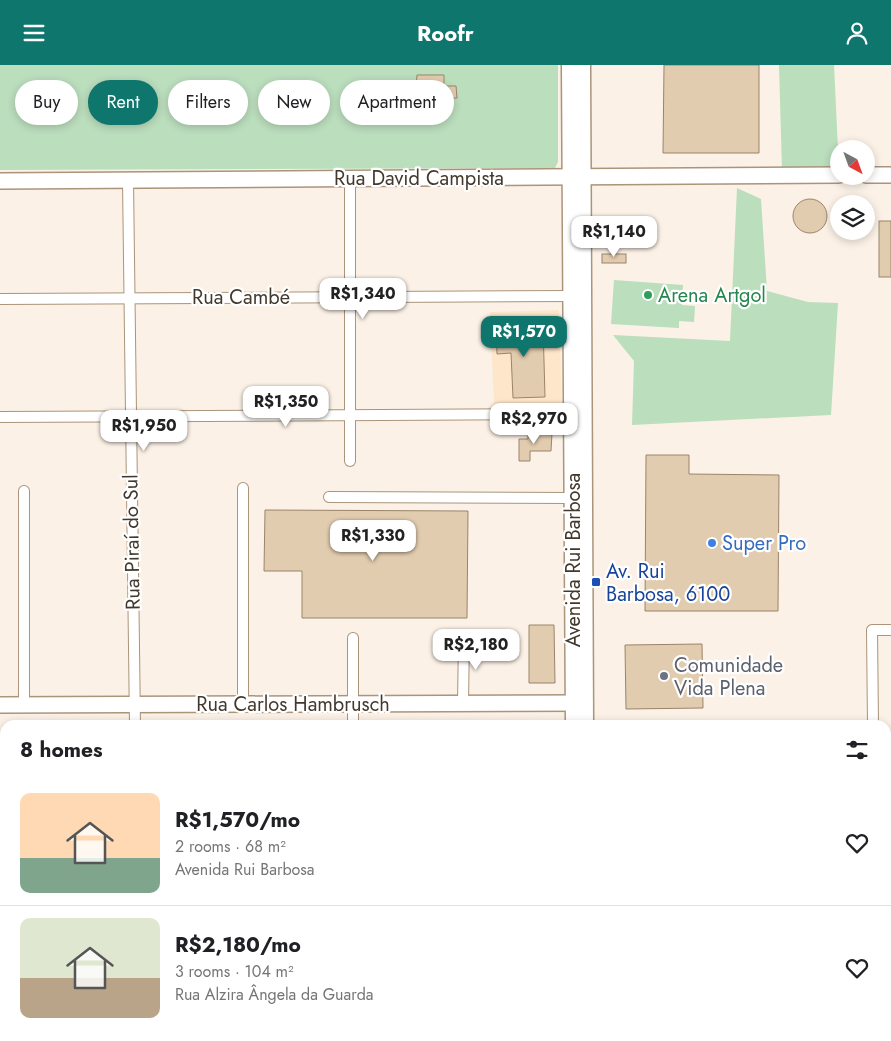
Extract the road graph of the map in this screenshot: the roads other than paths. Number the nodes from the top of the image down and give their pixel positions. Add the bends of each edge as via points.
1 (570, 65) edge
2 (582, 65) edge
3 (830, 175) edge
4 (875, 175) edge
5 (891, 175) edge
6 (577, 177) junction
7 (350, 178) junction
8 (128, 180) junction
9 (0, 181) edge
10 (571, 296) junction
11 (350, 297) junction
12 (129, 298) junction
13 (0, 299) edge
14 (572, 414) junction
15 (350, 415) junction
16 (131, 416) junction
17 (0, 417) edge
18 (350, 461) dead end
19 (243, 488) dead end
20 (24, 491) dead end
21 (330, 497) dead end
22 (572, 498) junction
23 (891, 630) edge
24 (353, 638) dead end
25 (464, 638) dead end
26 (463, 703) junction
27 (579, 703) junction
28 (243, 704) junction
29 (353, 704) junction
30 (0, 705) edge
31 (24, 705) junction
32 (134, 705) junction
33 (135, 720) edge
34 (354, 720) edge
35 (575, 720) edge
36 (584, 720) edge
37 (873, 720) edge

1 - 6 main road, Avenida Rui Barbosa
2 - 6 main road, Avenida Rui Barbosa
3 - 6 street, Rua David Campista
4 - 5 street
6 - 7 street, Rua David Campista
6 - 10 main road, Avenida Rui Barbosa
6 - 27 main road, Avenida Rui Barbosa
7 - 8 street, Rua David Campista
7 - 11 street
8 - 9 street, Rua David Campista
8 - 12 street, Rua Piraí do Sul
10 - 11 street, Rua Cambé
10 - 14 main road, Avenida Rui Barbosa
11 - 12 street, Rua Cambé
11 - 15 street
12 - 13 street, Rua Cambé
12 - 16 street, Rua Piraí do Sul
14 - 15 street
14 - 22 main road, Avenida Rui Barbosa
15 - 16 street
15 - 18 street
16 - 17 street
16 - 32 street, Rua Piraí do Sul
19 - 28 street
20 - 31 street
21 - 22 street
22 - 27 main road, Avenida Rui Barbosa
23 - 37 street via 872,630
24 - 29 street
25 - 26 street
26 - 27 street, Rua Carlos Hambrusch
26 - 29 street, Rua Carlos Hambrusch
27 - 35 main road, Avenida Rui Barbosa
27 - 36 main road, Avenida Rui Barbosa
28 - 29 street, Rua Carlos Hambrusch
28 - 32 street, Rua Carlos Hambrusch
29 - 34 street
30 - 31 street, Rua Carlos Hambrusch
31 - 32 street, Rua Carlos Hambrusch
32 - 33 street, Rua Piraí do Sul

